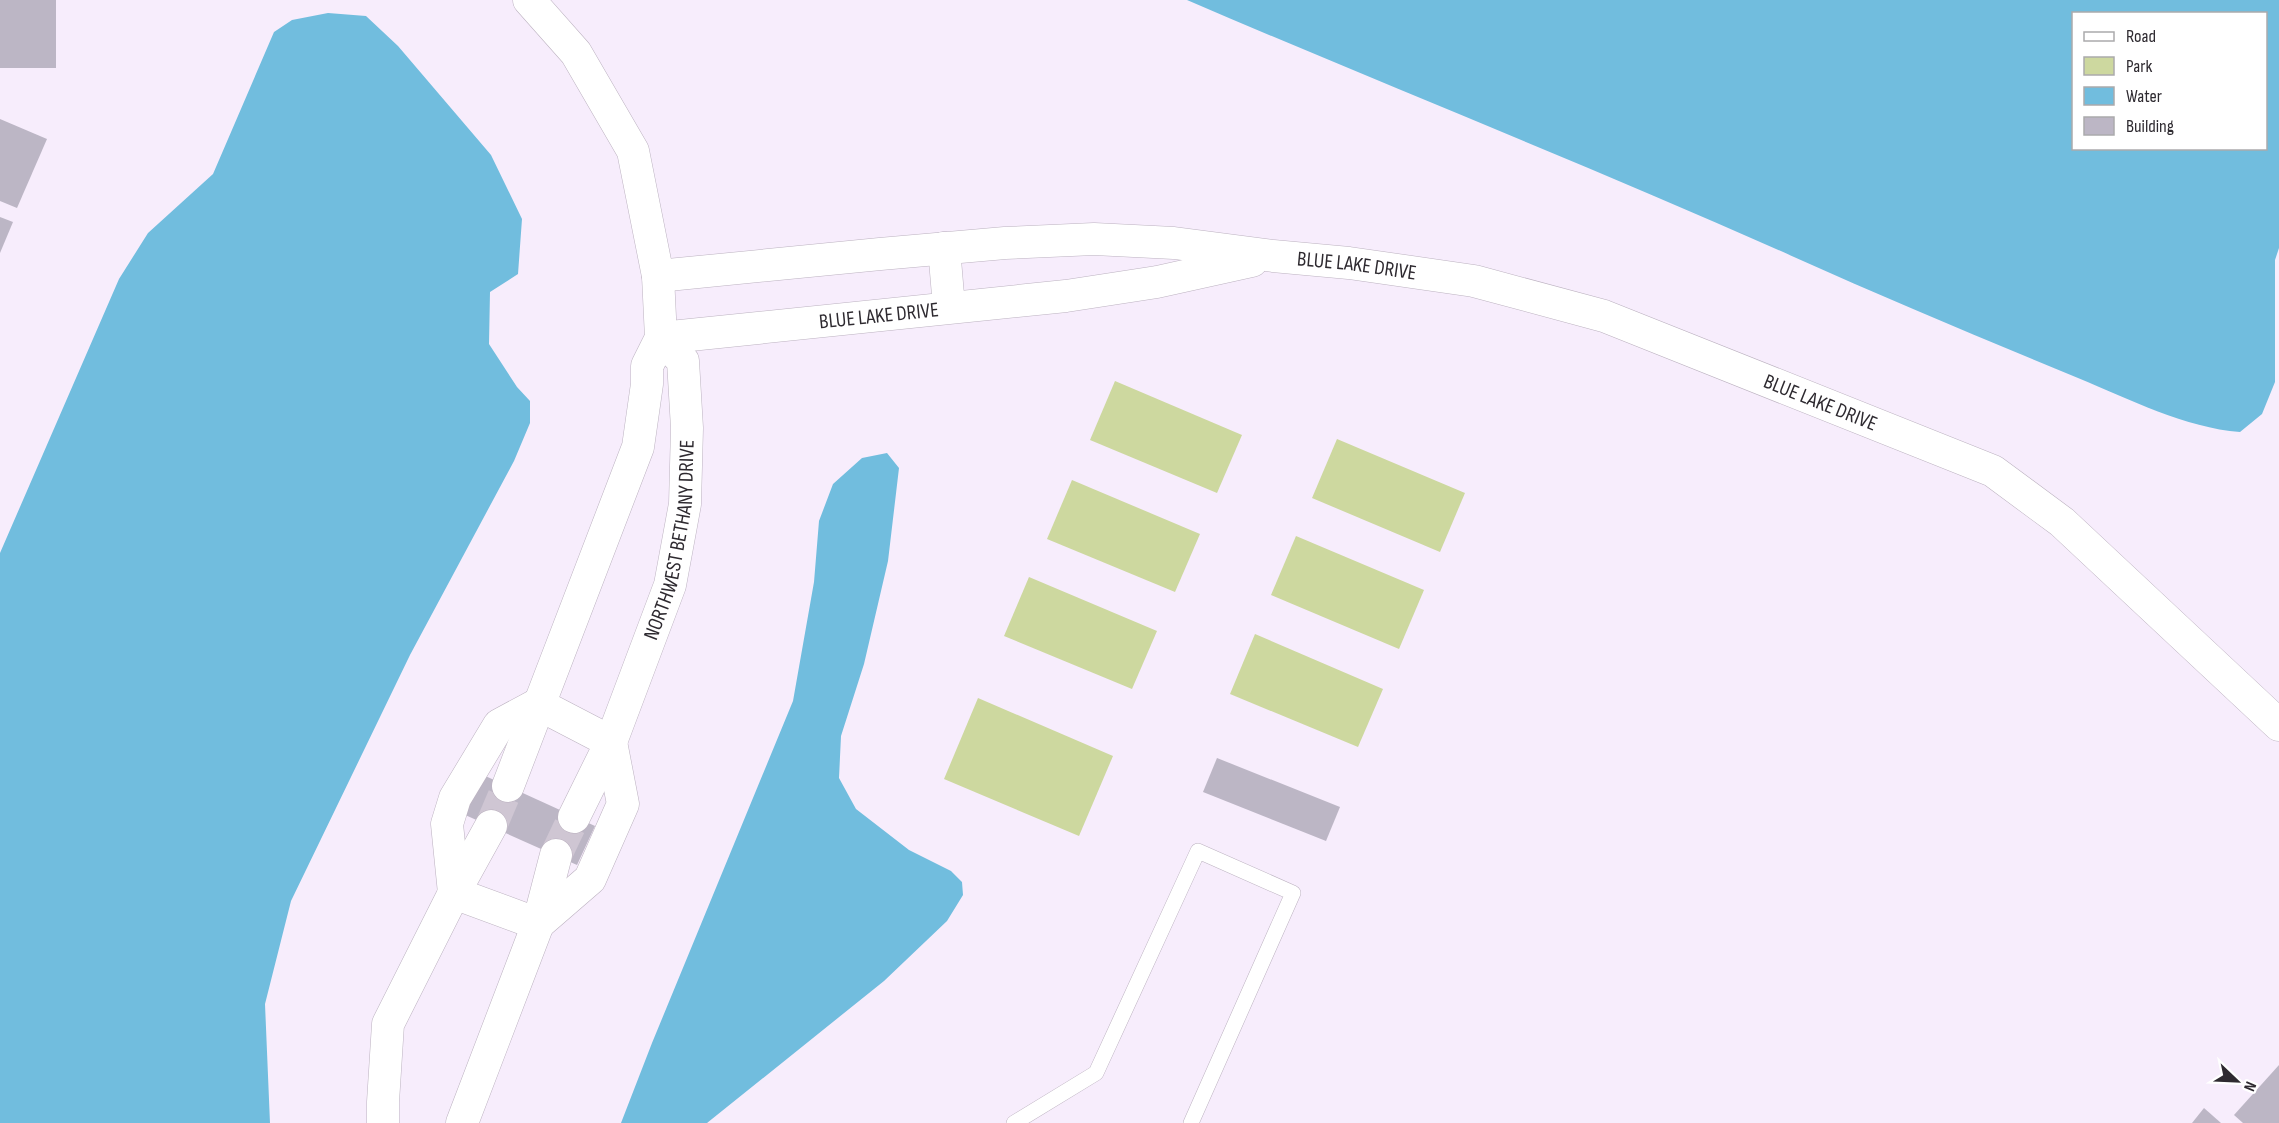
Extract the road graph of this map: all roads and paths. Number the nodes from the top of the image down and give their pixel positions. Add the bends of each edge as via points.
1 (529, 0) edge
2 (944, 248) junction
3 (1273, 256) junction
4 (658, 276) junction
5 (949, 307) junction
6 (661, 338) junction
7 (538, 704) junction
8 (2279, 725) edge
9 (611, 742) junction
10 (508, 786) tunnel mouth
11 (574, 817) tunnel mouth
12 (491, 826) tunnel mouth
13 (556, 855) tunnel mouth
14 (454, 893) junction
15 (538, 924) junction
16 (383, 1123) edge
17 (462, 1123) edge
18 (1014, 1123) edge
19 (1191, 1123) edge

1 - 4 street via 576,53 633,151
2 - 3 street, BLUE LAKE DRIVE via 1094,239 1174,243
2 - 4 street, BLUE LAKE DRIVE
2 - 5 street
3 - 5 street, BLUE LAKE DRIVE via 1157,282 1066,296
3 - 8 street, BLUE LAKE DRIVE via 1349,262 1474,281 1604,316 1993,471 2062,522
4 - 6 street
5 - 6 street, BLUE LAKE DRIVE
6 - 7 street via 647,366 639,447
6 - 9 street, NORTHWEST BETHANY DRIVE via 683,361 687,428 685,504 670,585
7 - 9 street
7 - 10 street
7 - 14 street via 500,725 455,798 447,824
9 - 11 street, NORTHWEST BETHANY DRIVE
9 - 15 street via 623,804 590,879
12 - 14 street
13 - 15 street
14 - 15 street
14 - 16 street via 388,1024
15 - 17 street
18 - 19 lane via 1096,1073 1198,851 1293,893

